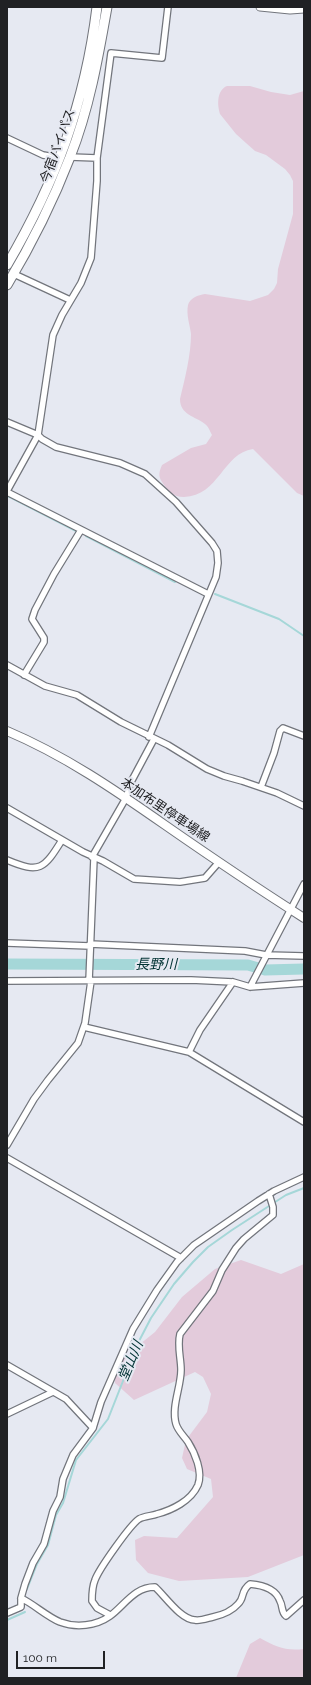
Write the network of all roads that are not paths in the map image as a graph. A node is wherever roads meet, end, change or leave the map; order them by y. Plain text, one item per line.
1 (97, 7) edge
2 (106, 7) edge
3 (168, 7) edge
4 (260, 7) edge
5 (304, 8) edge
6 (7, 138) edge
7 (70, 157) junction
8 (60, 158) junction
9 (97, 158) junction
10 (7, 265) edge
11 (14, 274) junction
12 (7, 285) edge
13 (70, 300) junction
14 (7, 422) edge
15 (38, 435) junction
16 (7, 492) edge
17 (81, 530) junction
18 (208, 594) junction
19 (7, 665) edge
20 (24, 675) junction
21 (7, 731) edge
22 (304, 736) edge
23 (152, 738) junction
24 (261, 787) junction
25 (126, 798) junction
26 (304, 806) edge
27 (7, 808) edge
28 (62, 840) junction
29 (93, 858) junction
30 (7, 860) edge
31 (219, 862) junction
32 (304, 884) edge
33 (291, 910) junction
34 (304, 918) edge
35 (7, 943) edge
36 (90, 946) junction
37 (266, 956) junction
38 (304, 956) edge
39 (90, 980) junction
40 (7, 981) edge
41 (232, 982) junction
42 (304, 983) edge
43 (251, 984) junction
44 (84, 1027) junction
45 (189, 1052) junction
46 (304, 1122) edge
47 (7, 1145) edge
48 (7, 1158) edge
49 (304, 1177) edge
50 (269, 1194) junction
51 (181, 1258) junction
52 (7, 1365) edge
53 (53, 1392) junction
54 (7, 1414) edge
55 (93, 1428) junction
56 (21, 1598) junction
57 (304, 1600) edge
58 (7, 1613) edge
59 (110, 1616) junction

1 - 8 highway, 今宿バイパス
2 - 7 highway, 今宿バイパス
3 - 9 street
4 - 5 street
6 - 8 street
7 - 9 street
7 - 11 highway, 今宿バイパス
8 - 10 highway, 今宿バイパス
9 - 13 street
11 - 12 highway, 今宿バイパス
11 - 13 street
13 - 15 street
14 - 15 street
15 - 16 street
15 - 18 street
16 - 17 street
17 - 18 street
17 - 20 street
18 - 23 street
19 - 20 street
20 - 23 street
21 - 25 main road, 本加布里停車場線
22 - 24 street
23 - 24 street
23 - 25 street
24 - 26 street
25 - 29 street
25 - 31 main road, 本加布里停車場線
27 - 28 street
28 - 29 street
28 - 30 street
29 - 31 street
29 - 36 street
31 - 33 main road, 本加布里停車場線
32 - 33 street
33 - 34 main road, 本加布里停車場線
33 - 37 street
35 - 36 street
36 - 37 street
36 - 39 street
37 - 38 street
37 - 43 street
39 - 40 street
39 - 41 street
39 - 44 street
41 - 43 street
41 - 45 street
42 - 43 street
44 - 45 street
44 - 47 street
45 - 46 street
48 - 51 street
49 - 50 street
50 - 51 street
50 - 59 street
51 - 55 street
52 - 53 street
53 - 54 street
53 - 55 street
55 - 56 street
56 - 58 street
56 - 59 street
57 - 59 street

